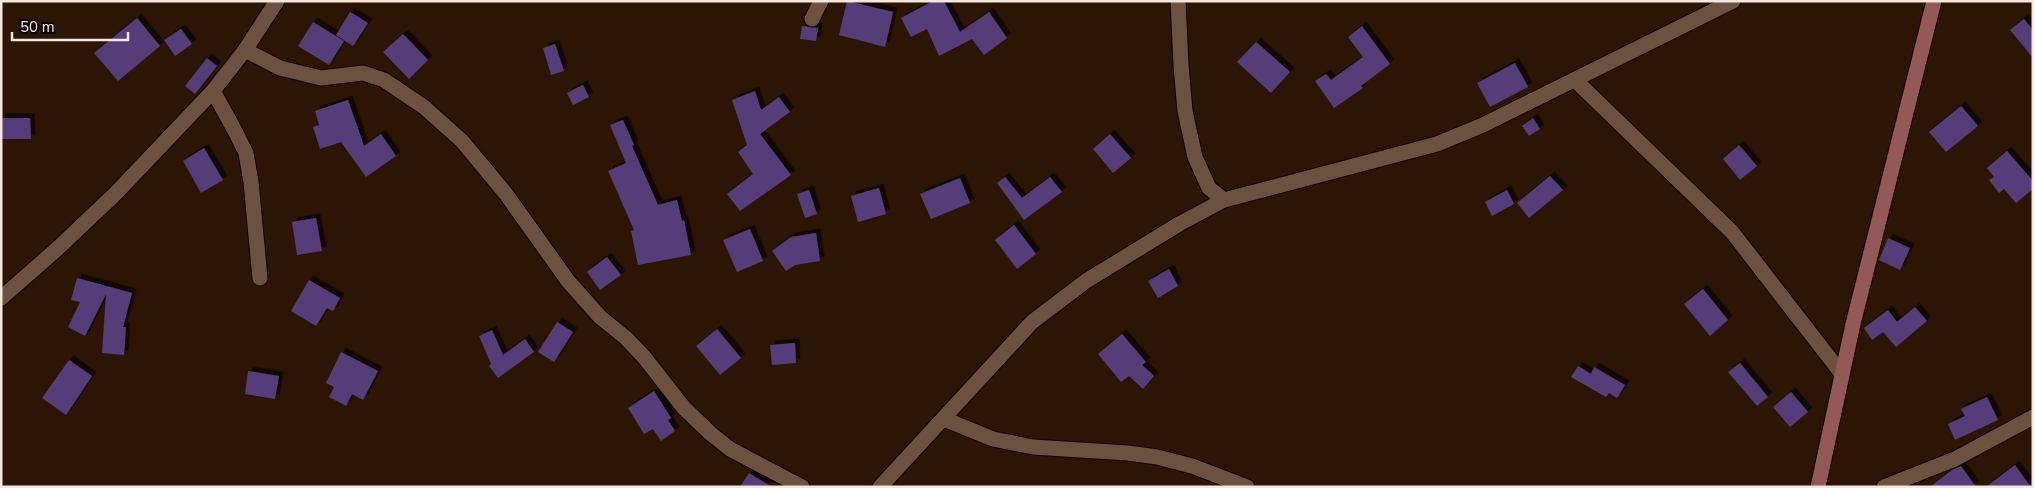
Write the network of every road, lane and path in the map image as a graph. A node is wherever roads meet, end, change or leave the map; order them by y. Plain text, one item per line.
1 (277, 1) edge
2 (821, 1) edge
3 (1178, 1) edge
4 (1733, 1) edge
5 (1934, 1) edge
6 (812, 19) dead end
7 (245, 50) junction
8 (1576, 80) junction
9 (213, 92) junction
10 (1224, 200) junction
11 (260, 278) dead end
12 (1, 298) edge
13 (1842, 374) junction
14 (2033, 416) edge
15 (944, 419) junction
16 (802, 487) edge
17 (880, 487) edge
18 (1247, 487) edge
19 (1818, 487) edge
20 (1884, 487) edge

1 - 7 street
2 - 6 street
3 - 10 street
4 - 8 street
5 - 13 main road
7 - 9 street
7 - 16 street
8 - 10 street
8 - 13 street
9 - 11 street
9 - 12 street
10 - 15 street
13 - 19 main road
14 - 20 street
15 - 17 street
15 - 18 street

